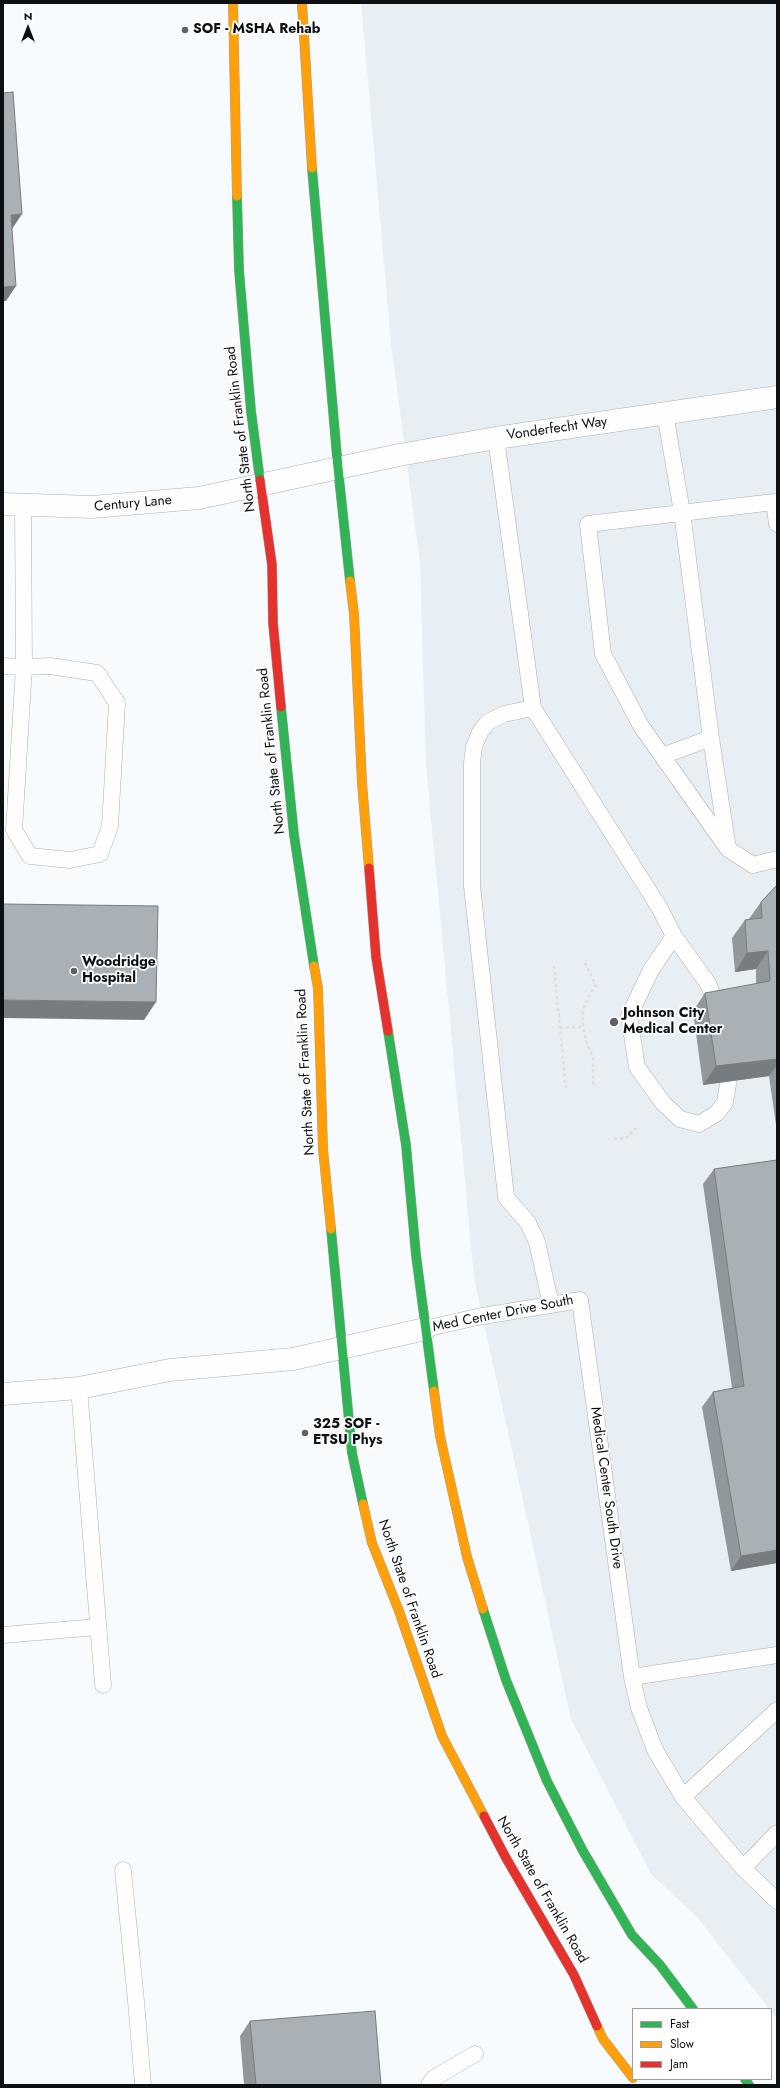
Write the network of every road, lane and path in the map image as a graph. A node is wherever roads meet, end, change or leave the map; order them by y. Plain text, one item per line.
1 (233, 3) edge
2 (302, 3) edge
3 (777, 397) edge
4 (665, 413) junction
5 (496, 438) junction
6 (338, 468) junction
7 (261, 485) junction
8 (13, 505) edge
9 (682, 512) junction
10 (777, 524) edge
11 (3, 666) edge
12 (24, 667) junction
13 (533, 708) junction
14 (711, 738) junction
15 (662, 756) junction
16 (728, 848) junction
17 (777, 859) edge
18 (674, 936) junction
19 (585, 963) dead end
20 (554, 966) dead end
21 (583, 1027) junction
22 (560, 1028) junction
23 (593, 1087) dead end
24 (566, 1090) dead end
25 (636, 1128) dead end
26 (614, 1139) dead end
27 (580, 1300) joint
28 (551, 1305) junction
29 (425, 1329) junction
30 (342, 1348) junction
31 (79, 1388) junction
32 (3, 1394) edge
33 (98, 1628) junction
34 (3, 1635) edge
35 (777, 1655) edge
36 (632, 1677) junction
37 (103, 1685) dead end
38 (777, 1710) edge
39 (683, 1797) junction
40 (777, 1833) edge
41 (743, 1868) junction
42 (123, 1870) dead end
43 (777, 1901) edge
44 (692, 2008) edge
45 (475, 2054) dead end
46 (632, 2075) edge
47 (142, 2085) edge
48 (429, 2085) edge

1 - 7 highway, North State of Franklin Road
2 - 6 highway
3 - 4 street, Vonderfecht Way
4 - 5 street, Vonderfecht Way
4 - 9 lane
5 - 6 street, Vonderfecht Way
5 - 13 lane
6 - 7 street, Vonderfecht Way
6 - 29 highway
7 - 8 street, Century Lane
7 - 30 highway, North State of Franklin Road
8 - 12 lane
9 - 10 lane
9 - 14 lane
9 - 15 lane
11 - 12 lane
12 - 12 lane
13 - 18 lane
13 - 28 lane
14 - 15 lane
14 - 16 lane
15 - 16 lane
16 - 17 lane
18 - 18 lane
19 - 21 path
20 - 22 path
21 - 22 path
21 - 23 path
22 - 24 path
25 - 26 path
27 - 28 lane, Med Center Drive South
27 - 36 lane, Medical Center South Drive
28 - 29 lane, Med Center Drive South
29 - 30 street
29 - 44 highway
30 - 31 street
30 - 46 highway, North State of Franklin Road
31 - 32 street
31 - 33 lane
33 - 34 lane
33 - 37 lane
35 - 36 lane
36 - 39 lane, Medical Center South Drive
38 - 39 lane
39 - 41 lane, Medical Center South Drive
40 - 41 lane
41 - 43 lane, Medical Center South Drive
42 - 47 lane
45 - 48 lane

